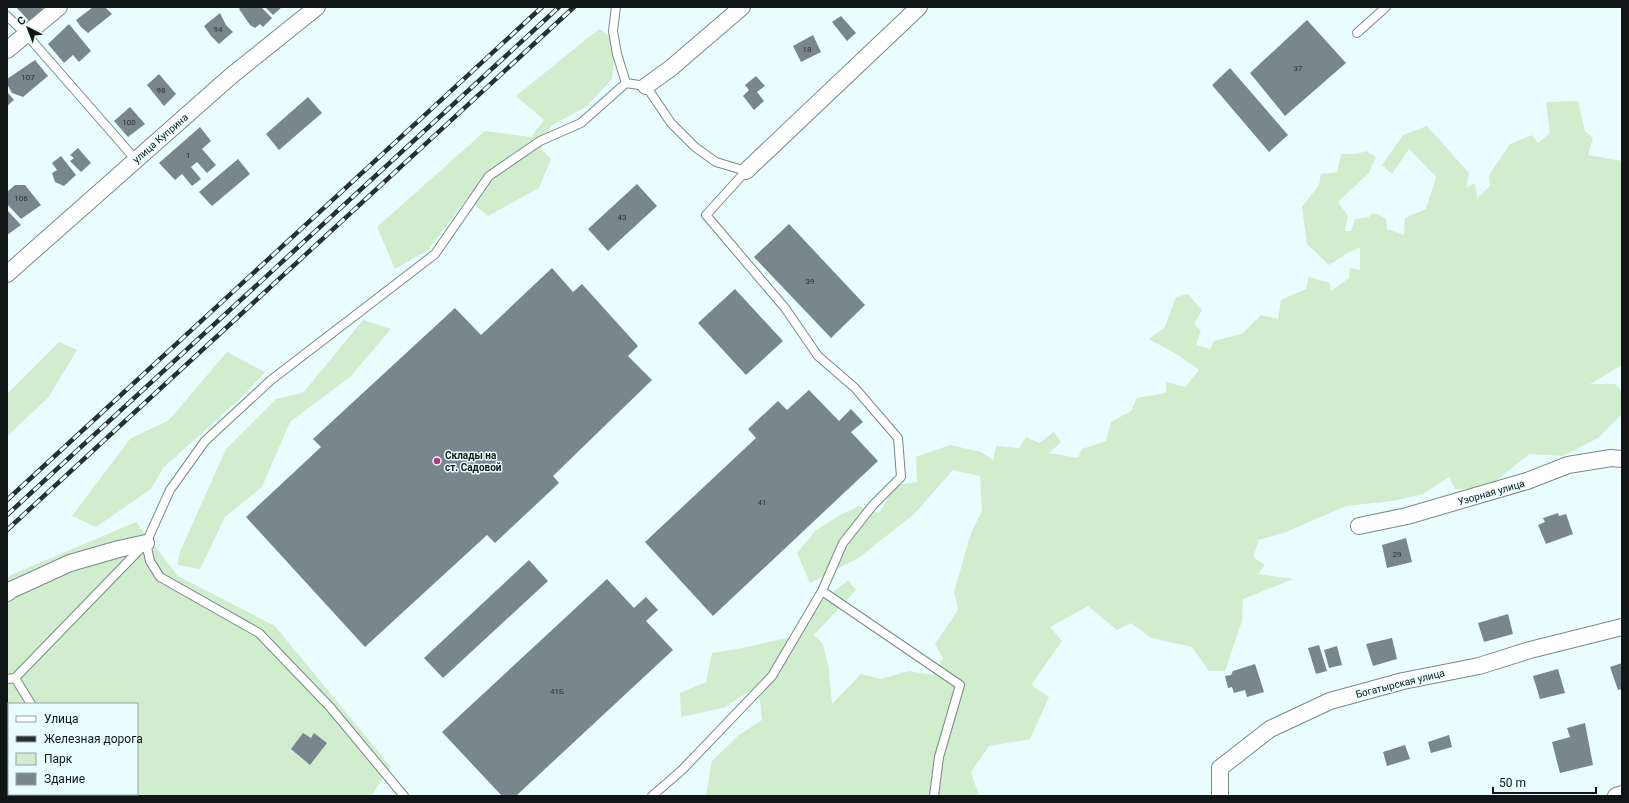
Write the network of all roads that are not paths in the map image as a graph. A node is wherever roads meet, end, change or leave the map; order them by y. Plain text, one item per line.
1 (59, 7) edge
2 (317, 7) edge
3 (616, 7) edge
4 (742, 7) edge
5 (919, 7) edge
6 (1386, 7) edge
7 (7, 16) edge
8 (1357, 33) dead end
9 (26, 34) junction
10 (7, 50) edge
11 (626, 83) junction
12 (646, 86) junction
13 (136, 160) junction
14 (746, 171) junction
15 (7, 274) edge
16 (1622, 459) edge
17 (1359, 526) dead end
18 (146, 543) junction
19 (822, 591) junction
20 (7, 593) edge
21 (1622, 627) edge
22 (11, 678) edge
23 (30, 703) edge
24 (1622, 794) edge
25 (404, 796) edge
26 (652, 796) edge
27 (934, 796) edge
28 (1220, 796) edge
29 (1616, 796) edge

1 - 9 street
2 - 13 street, улица Куприна
3 - 11 lane
4 - 12 street
5 - 14 street
6 - 8 lane
7 - 9 lane
9 - 10 street
9 - 13 lane
11 - 12 lane
11 - 18 lane
12 - 14 lane
13 - 15 street, улица Куприна
14 - 19 lane
16 - 17 street, Узорная улица
18 - 20 street
18 - 22 lane
18 - 25 lane
19 - 26 lane
19 - 27 lane
21 - 28 street, Богатырская улица
22 - 23 lane
24 - 29 street

